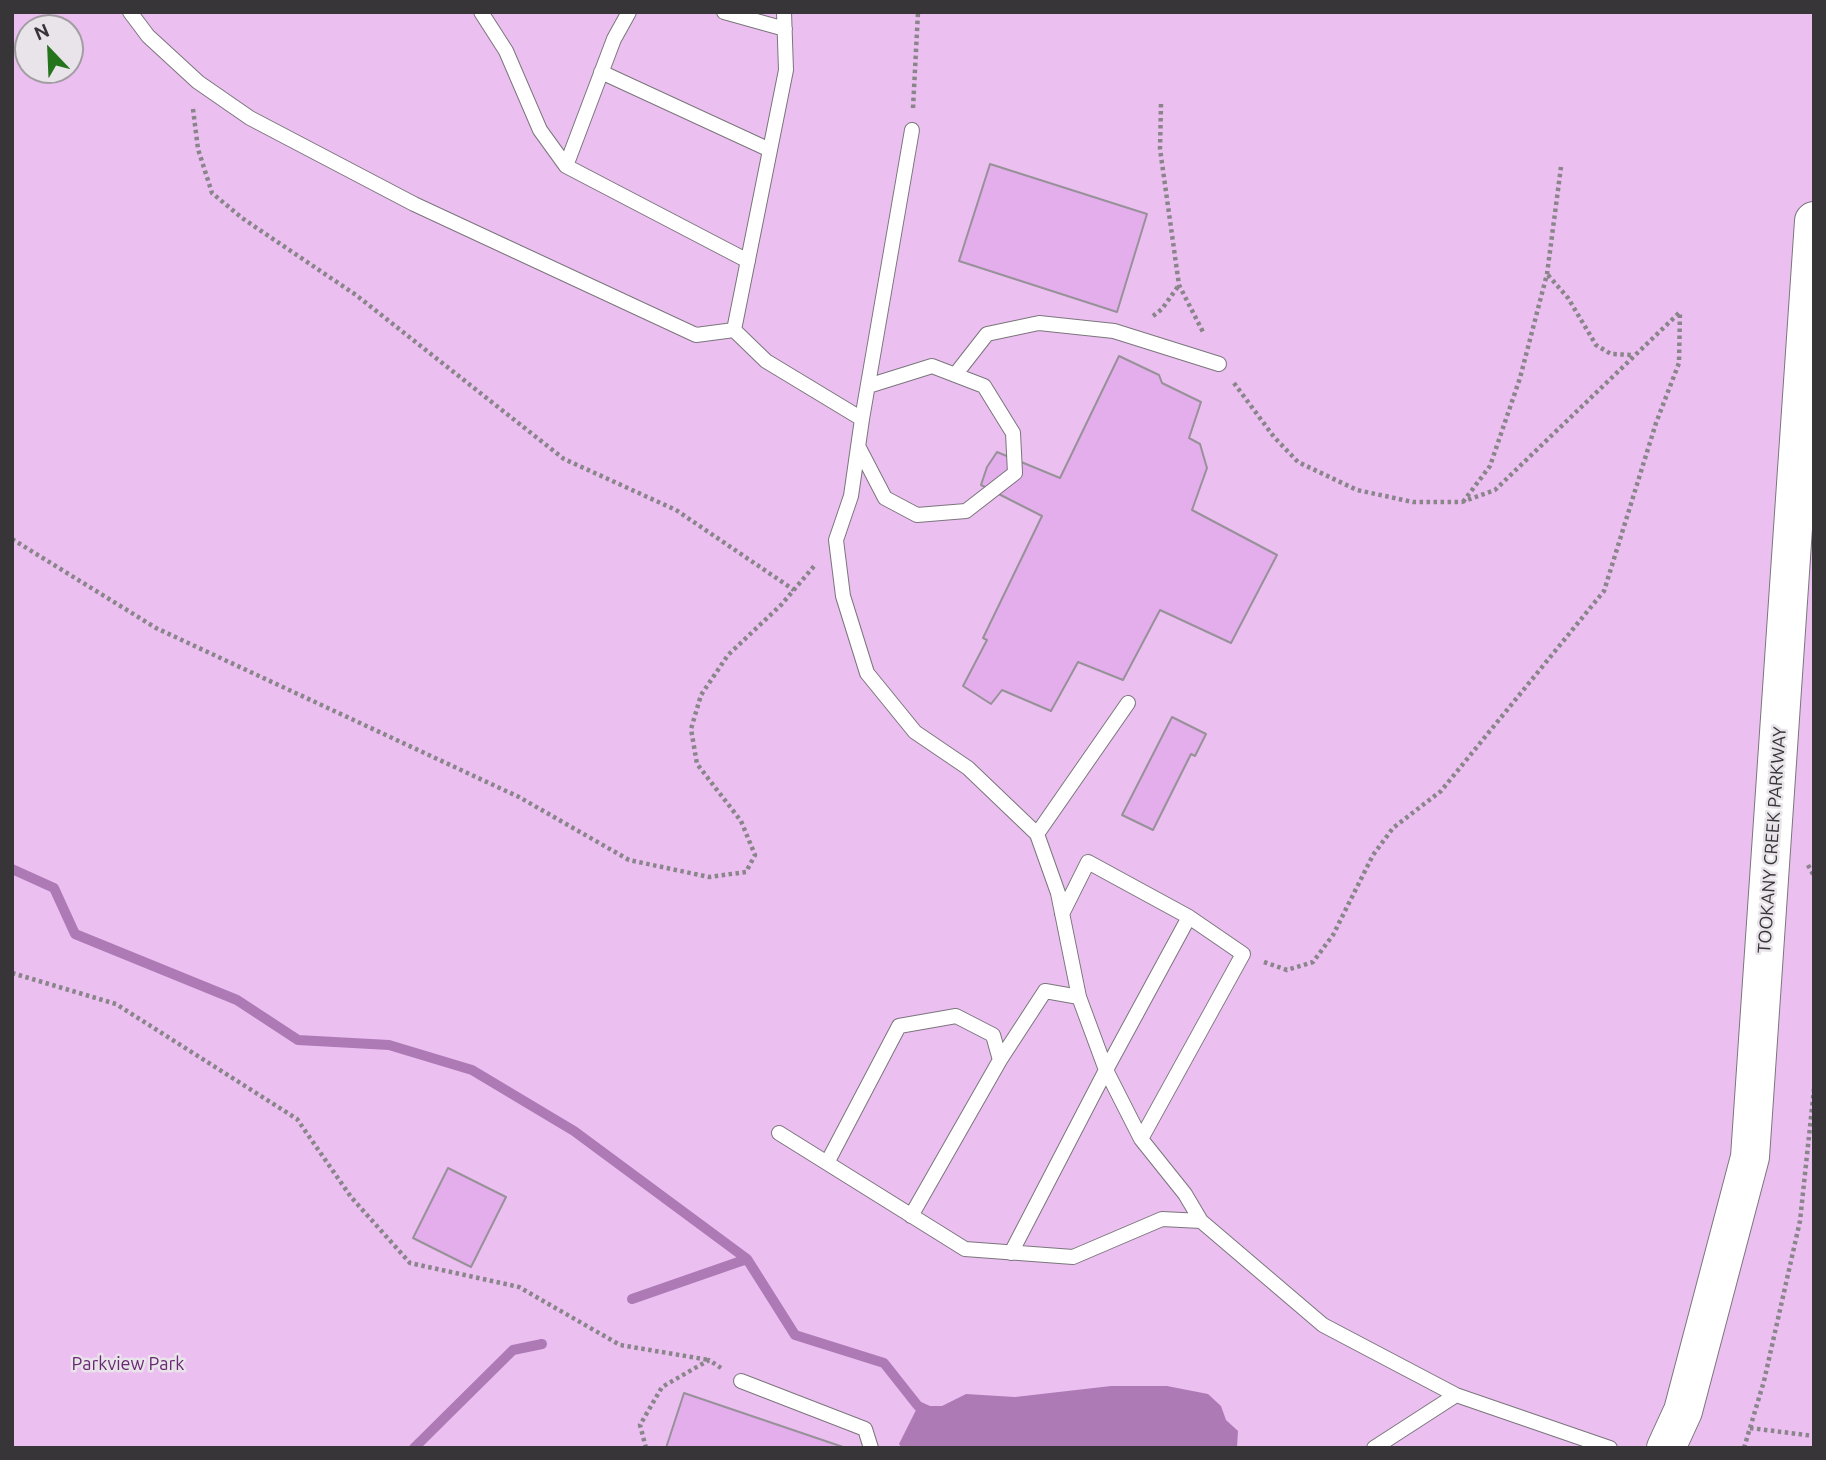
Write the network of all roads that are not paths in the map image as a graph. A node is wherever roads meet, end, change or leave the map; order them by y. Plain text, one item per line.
1 (130, 12) edge
2 (481, 12) edge
3 (629, 12) edge
4 (724, 12) edge
5 (784, 12) edge
6 (785, 29) junction
7 (601, 72) junction
8 (912, 130) road end
9 (770, 150) junction
10 (566, 166) junction
11 (1814, 221) edge
12 (748, 261) junction
13 (734, 330) junction
14 (1219, 364) road end
15 (955, 375) junction
16 (868, 386) junction
17 (862, 419) junction
18 (858, 446) junction
19 (1128, 704) dead end
20 (1037, 834) junction
21 (1062, 914) junction
22 (1189, 917) junction
23 (1079, 997) junction
24 (1000, 1059) junction
25 (1106, 1070) junction
26 (779, 1133) dead end
27 (1141, 1139) junction
28 (827, 1163) junction
29 (911, 1216) junction
30 (1201, 1221) junction
31 (1011, 1253) junction
32 (741, 1381) road end
33 (1456, 1395) junction
34 (871, 1448) edge
35 (1374, 1448) edge
36 (1610, 1448) edge
37 (1666, 1448) edge

1 - 13 lane
2 - 10 lane
3 - 7 lane
4 - 6 lane
5 - 6 lane
6 - 9 lane
7 - 9 lane
7 - 10 lane
8 - 16 lane
9 - 12 lane
10 - 12 lane
11 - 37 main road, TOOKANY CREEK PARKWAY
12 - 13 lane
13 - 17 lane
14 - 15 lane
15 - 16 lane
15 - 18 lane
16 - 17 lane
17 - 18 lane
18 - 20 lane
19 - 20 lane
20 - 21 lane
21 - 22 lane
21 - 23 lane
22 - 25 lane
22 - 27 lane
23 - 24 lane
23 - 25 lane
24 - 28 lane
24 - 29 lane
25 - 27 lane
25 - 31 lane
26 - 28 lane
27 - 30 lane
28 - 29 lane
29 - 31 lane
30 - 31 lane
30 - 33 lane
32 - 34 lane
33 - 35 lane
33 - 36 lane

